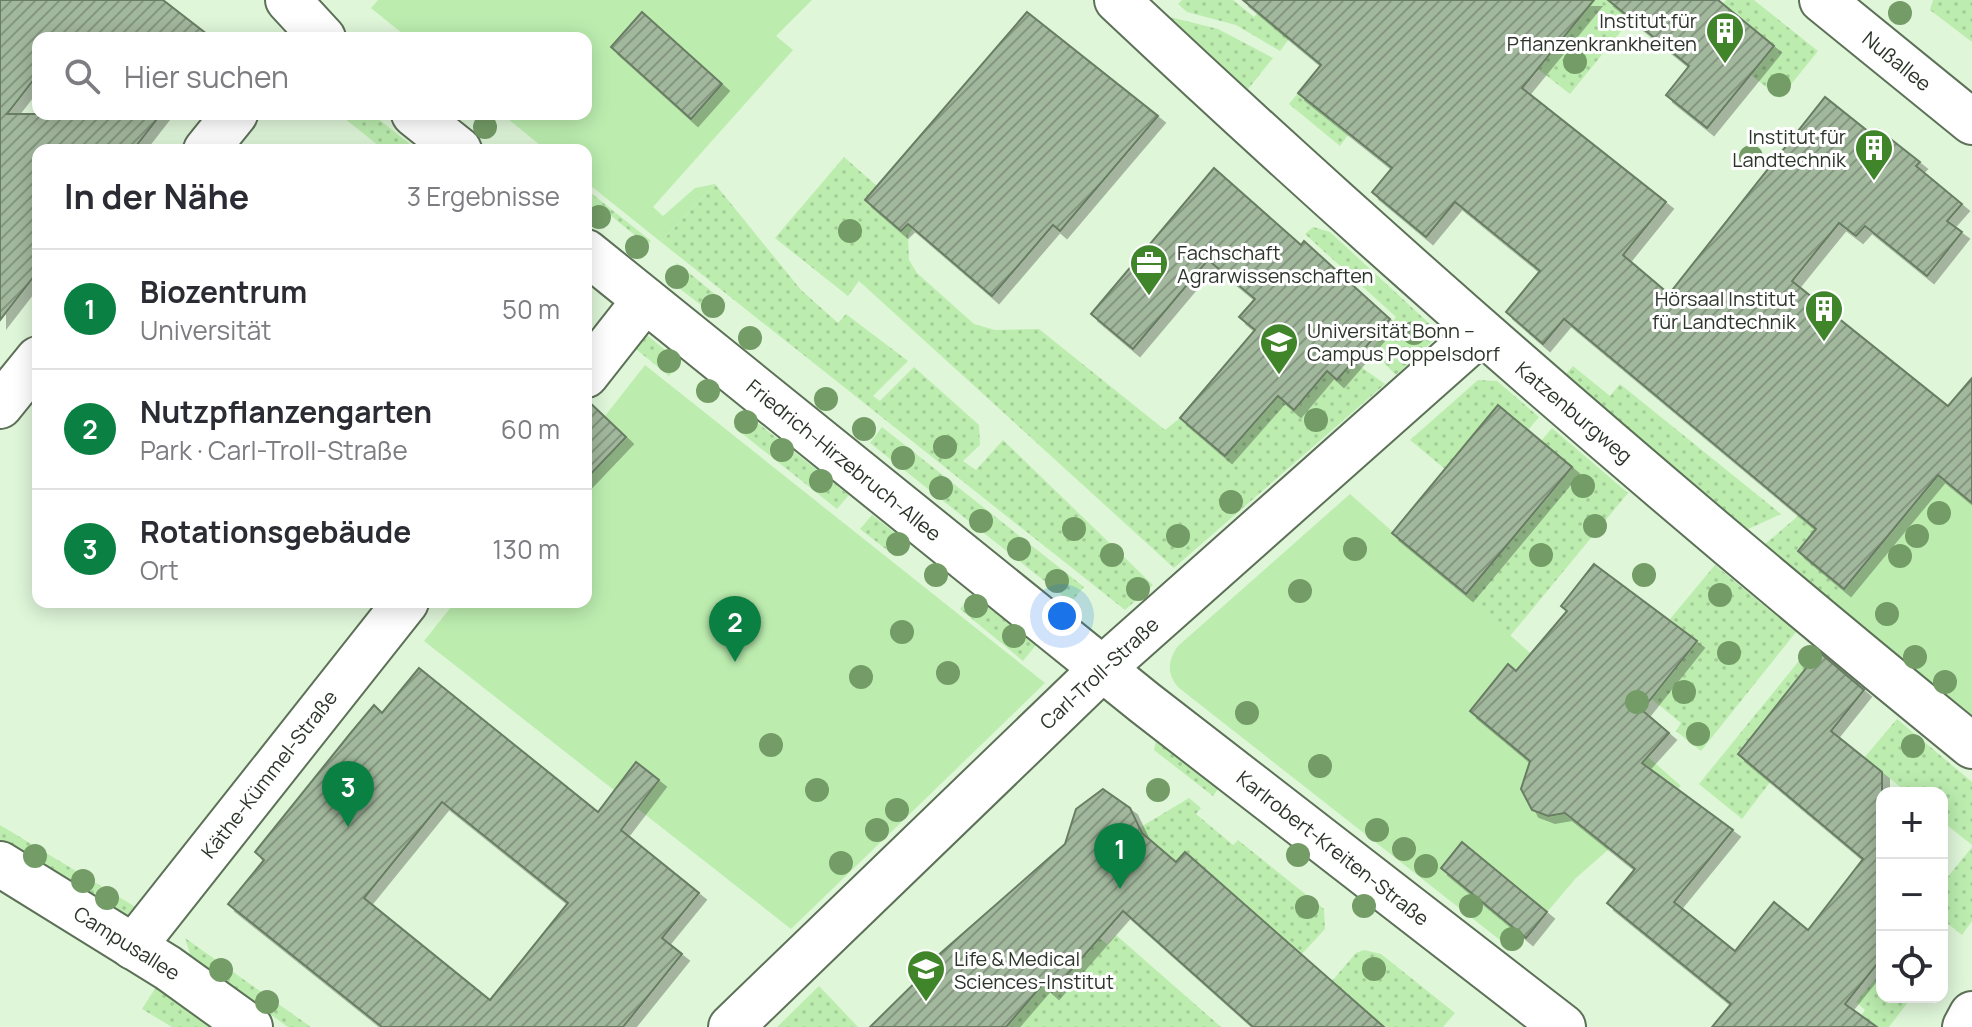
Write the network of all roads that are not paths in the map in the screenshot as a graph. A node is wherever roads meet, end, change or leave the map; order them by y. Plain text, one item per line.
1 (1117, 0) edge
2 (1822, 0) edge
3 (230, 120) edge
4 (422, 120) edge
5 (1972, 122) edge
6 (211, 144) edge
7 (452, 144) edge
8 (592, 257) edge
9 (645, 300) junction
10 (1480, 333) junction
11 (32, 366) edge
12 (592, 367) edge
13 (0, 406) edge
14 (401, 608) edge
15 (1103, 668) junction
16 (1972, 746) edge
17 (0, 864) edge
18 (133, 947) junction
19 (1972, 1014) edge
20 (250, 1027) edge
21 (731, 1027) edge
22 (1563, 1027) edge
23 (1965, 1027) edge

1 - 10 street, Katzenburgweg
2 - 5 street, Nußallee
3 - 6 street
4 - 7 street
8 - 9 street, Friedrich-Hirzebruch-Allee
9 - 12 street
9 - 15 street, Friedrich-Hirzebruch-Allee
10 - 15 street, Carl-Troll-Straße
10 - 16 street, Katzenburgweg
11 - 13 street
14 - 18 street, Käthe-Kümmel-Straße
15 - 21 street, Carl-Troll-Straße
15 - 22 street, Karlrobert-Kreiten-Straße
17 - 18 street, Campusallee
18 - 20 street, Campusallee
19 - 23 street

